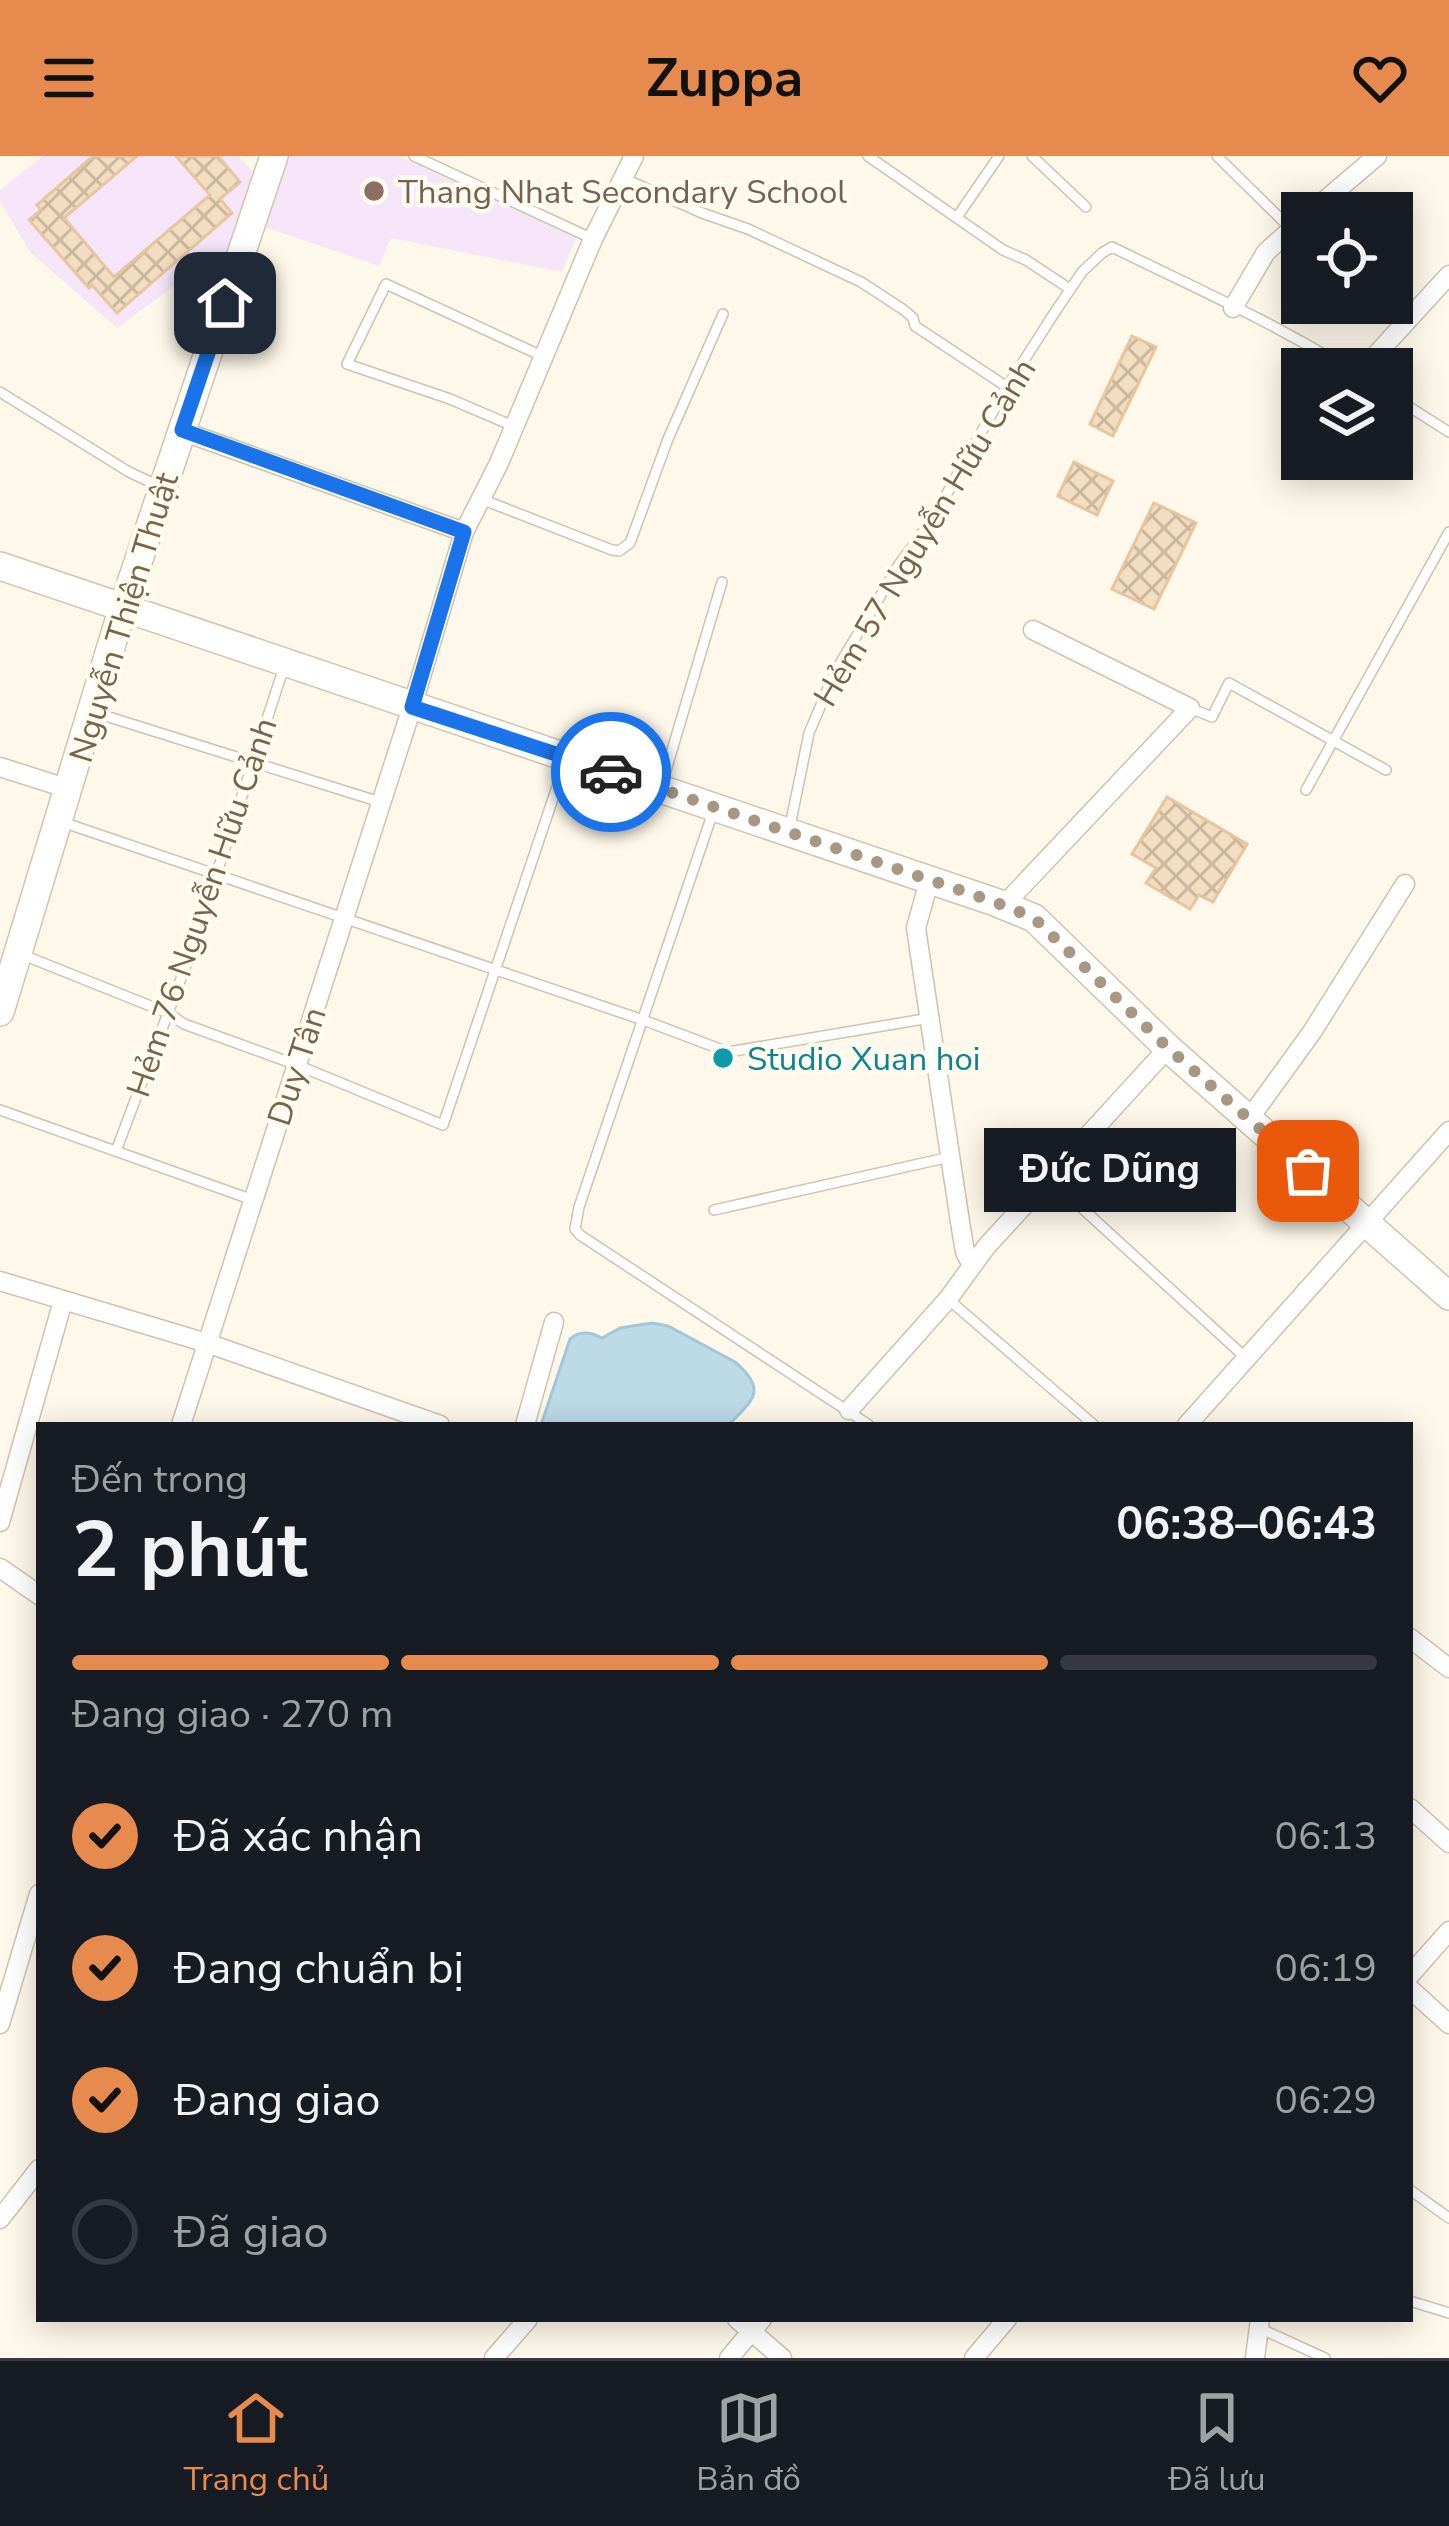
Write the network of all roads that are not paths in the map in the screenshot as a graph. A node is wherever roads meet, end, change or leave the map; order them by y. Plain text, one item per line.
1 (274, 156) edge
2 (414, 156) edge
3 (634, 156) edge
4 (868, 156) edge
5 (999, 156) edge
6 (1032, 156) edge
7 (1217, 156) edge
8 (1377, 156) edge
9 (623, 178) junction
10 (1335, 192) edge
11 (1086, 207) dead end
12 (1281, 210) edge
13 (957, 217) junction
14 (1281, 238) edge
15 (593, 239) junction
16 (1449, 275) edge
17 (1070, 289) junction
18 (1233, 308) junction
19 (723, 314) dead end
20 (1311, 348) edge
21 (1382, 348) edge
22 (544, 357) junction
23 (1007, 387) junction
24 (0, 392) edge
25 (1413, 409) edge
26 (514, 427) junction
27 (182, 430) junction
28 (1449, 432) edge
29 (163, 488) junction
30 (481, 499) junction
31 (464, 532) junction
32 (1449, 532) edge
33 (0, 566) edge
34 (722, 582) dead end
35 (123, 607) junction
36 (1034, 630) dead end
37 (285, 662) junction
38 (412, 707) junction
39 (1190, 708) junction
40 (93, 712) junction
41 (1334, 740) junction
42 (567, 757) junction
43 (252, 763) junction
44 (0, 767) edge
45 (1386, 770) dead end
46 (660, 788) junction
47 (69, 789) junction
48 (1306, 790) dead end
49 (382, 803) junction
50 (715, 806) junction
51 (59, 821) junction
52 (788, 832) junction
53 (216, 875) junction
54 (929, 881) junction
55 (1405, 884) dead end
56 (1004, 905) junction
57 (344, 918) junction
58 (18, 953) junction
59 (496, 969) junction
60 (0, 1012) edge
61 (168, 1013) junction
62 (930, 1018) junction
63 (643, 1019) junction
64 (1168, 1048) junction
65 (297, 1065) junction
66 (0, 1110) edge
67 (1249, 1119) junction
68 (1449, 1131) edge
69 (116, 1151) junction
70 (950, 1157) junction
71 (1049, 1178) junction
72 (253, 1200) junction
73 (714, 1210) dead end
74 (1366, 1223) junction
75 (972, 1265) junction
76 (0, 1281) edge
77 (1449, 1296) edge
78 (948, 1299) junction
79 (63, 1300) junction
80 (554, 1322) dead end
81 (207, 1343) junction
82 (1246, 1358) junction
83 (849, 1410) junction
84 (183, 1422) edge
85 (431, 1422) edge
86 (526, 1422) edge
87 (865, 1422) edge
88 (1091, 1422) edge
89 (1190, 1422) edge
90 (0, 1522) edge
91 (0, 1568) edge
92 (36, 1592) edge
93 (1413, 1640) edge
94 (1449, 1668) edge
95 (1413, 1811) edge
96 (1449, 1843) edge
97 (36, 1904) edge
98 (1449, 1931) edge
99 (1413, 1965) edge
100 (1413, 1992) edge
101 (0, 2024) edge
102 (1449, 2024) edge
103 (36, 2173) edge
104 (1413, 2192) edge
105 (1449, 2218) edge
106 (0, 2219) edge
107 (1413, 2302) edge
108 (1449, 2313) edge
109 (525, 2322) edge
110 (1004, 2322) edge
111 (750, 2323) edge
112 (1259, 2324) edge
113 (494, 2358) edge
114 (729, 2358) edge
115 (782, 2358) edge
116 (974, 2358) edge
117 (1256, 2358) edge
118 (1325, 2358) edge

1 - 27 street, Nguyễn Thiện Thuật
2 - 15 lane
3 - 9 street, Duy Tân
4 - 13 lane
5 - 13 lane
6 - 11 lane
7 - 12 lane
8 - 10 street
9 - 15 street, Duy Tân
9 - 23 lane
13 - 17 lane
14 - 18 street
15 - 22 street, Duy Tân
16 - 21 street
17 - 18 lane, Hẻm 57 Nguyễn Hữu Cảnh
17 - 23 lane, Hẻm 57 Nguyễn Hữu Cảnh
18 - 20 lane
19 - 30 lane
22 - 26 street, Duy Tân
22 - 26 lane
23 - 52 lane, Hẻm 57 Nguyễn Hữu Cảnh
24 - 29 lane
25 - 28 lane
26 - 30 street, Duy Tân
27 - 29 street, Nguyễn Thiện Thuật
27 - 31 street
29 - 35 street, Nguyễn Thiện Thuật
30 - 31 street, Duy Tân
31 - 38 street, Duy Tân
32 - 41 lane
33 - 35 street
34 - 46 lane
35 - 37 street
35 - 40 street, Nguyễn Thiện Thuật
36 - 39 street
37 - 38 street
37 - 43 lane, Hẻm 76 Nguyễn Hữu Cảnh
38 - 42 street
38 - 49 street, Duy Tân
39 - 41 lane
39 - 56 street
40 - 43 lane
40 - 47 street, Nguyễn Thiện Thuật
41 - 45 lane
41 - 48 lane
42 - 46 street
42 - 59 lane
43 - 49 lane
43 - 53 lane, Hẻm 76 Nguyễn Hữu Cảnh
44 - 47 street
46 - 50 street
47 - 51 street, Nguyễn Thiện Thuật
49 - 57 street, Duy Tân
50 - 52 street
50 - 63 lane
51 - 53 lane
51 - 58 street, Nguyễn Thiện Thuật
52 - 54 street
53 - 57 lane
53 - 61 lane, Hẻm 76 Nguyễn Hữu Cảnh
54 - 56 street
54 - 62 street
55 - 67 street
56 - 64 street
57 - 59 lane
57 - 65 street, Duy Tân
58 - 60 street, Nguyễn Thiện Thuật
58 - 61 lane
59 - 63 lane
59 - 65 lane
61 - 65 lane
61 - 69 lane, Hẻm 76 Nguyễn Hữu Cảnh
62 - 63 lane
62 - 70 street
63 - 83 lane
64 - 67 street
64 - 71 street
65 - 72 street, Duy Tân
66 - 69 lane
67 - 74 street
68 - 74 street
69 - 72 lane
70 - 73 lane
70 - 75 street
71 - 75 street
71 - 82 lane
72 - 81 street, Duy Tân
74 - 77 street
74 - 82 street
75 - 78 street
76 - 79 street
78 - 83 street
78 - 88 lane
79 - 81 street
79 - 90 street
80 - 86 street
81 - 84 street, Duy Tân
81 - 85 street
82 - 89 street
83 - 87 lane
91 - 92 street
93 - 94 street
95 - 96 street
97 - 101 street
98 - 99 street
100 - 102 street
103 - 106 street
104 - 105 lane
107 - 108 lane
109 - 113 street
110 - 116 street
111 - 114 street
111 - 115 street
112 - 117 street
112 - 118 lane

